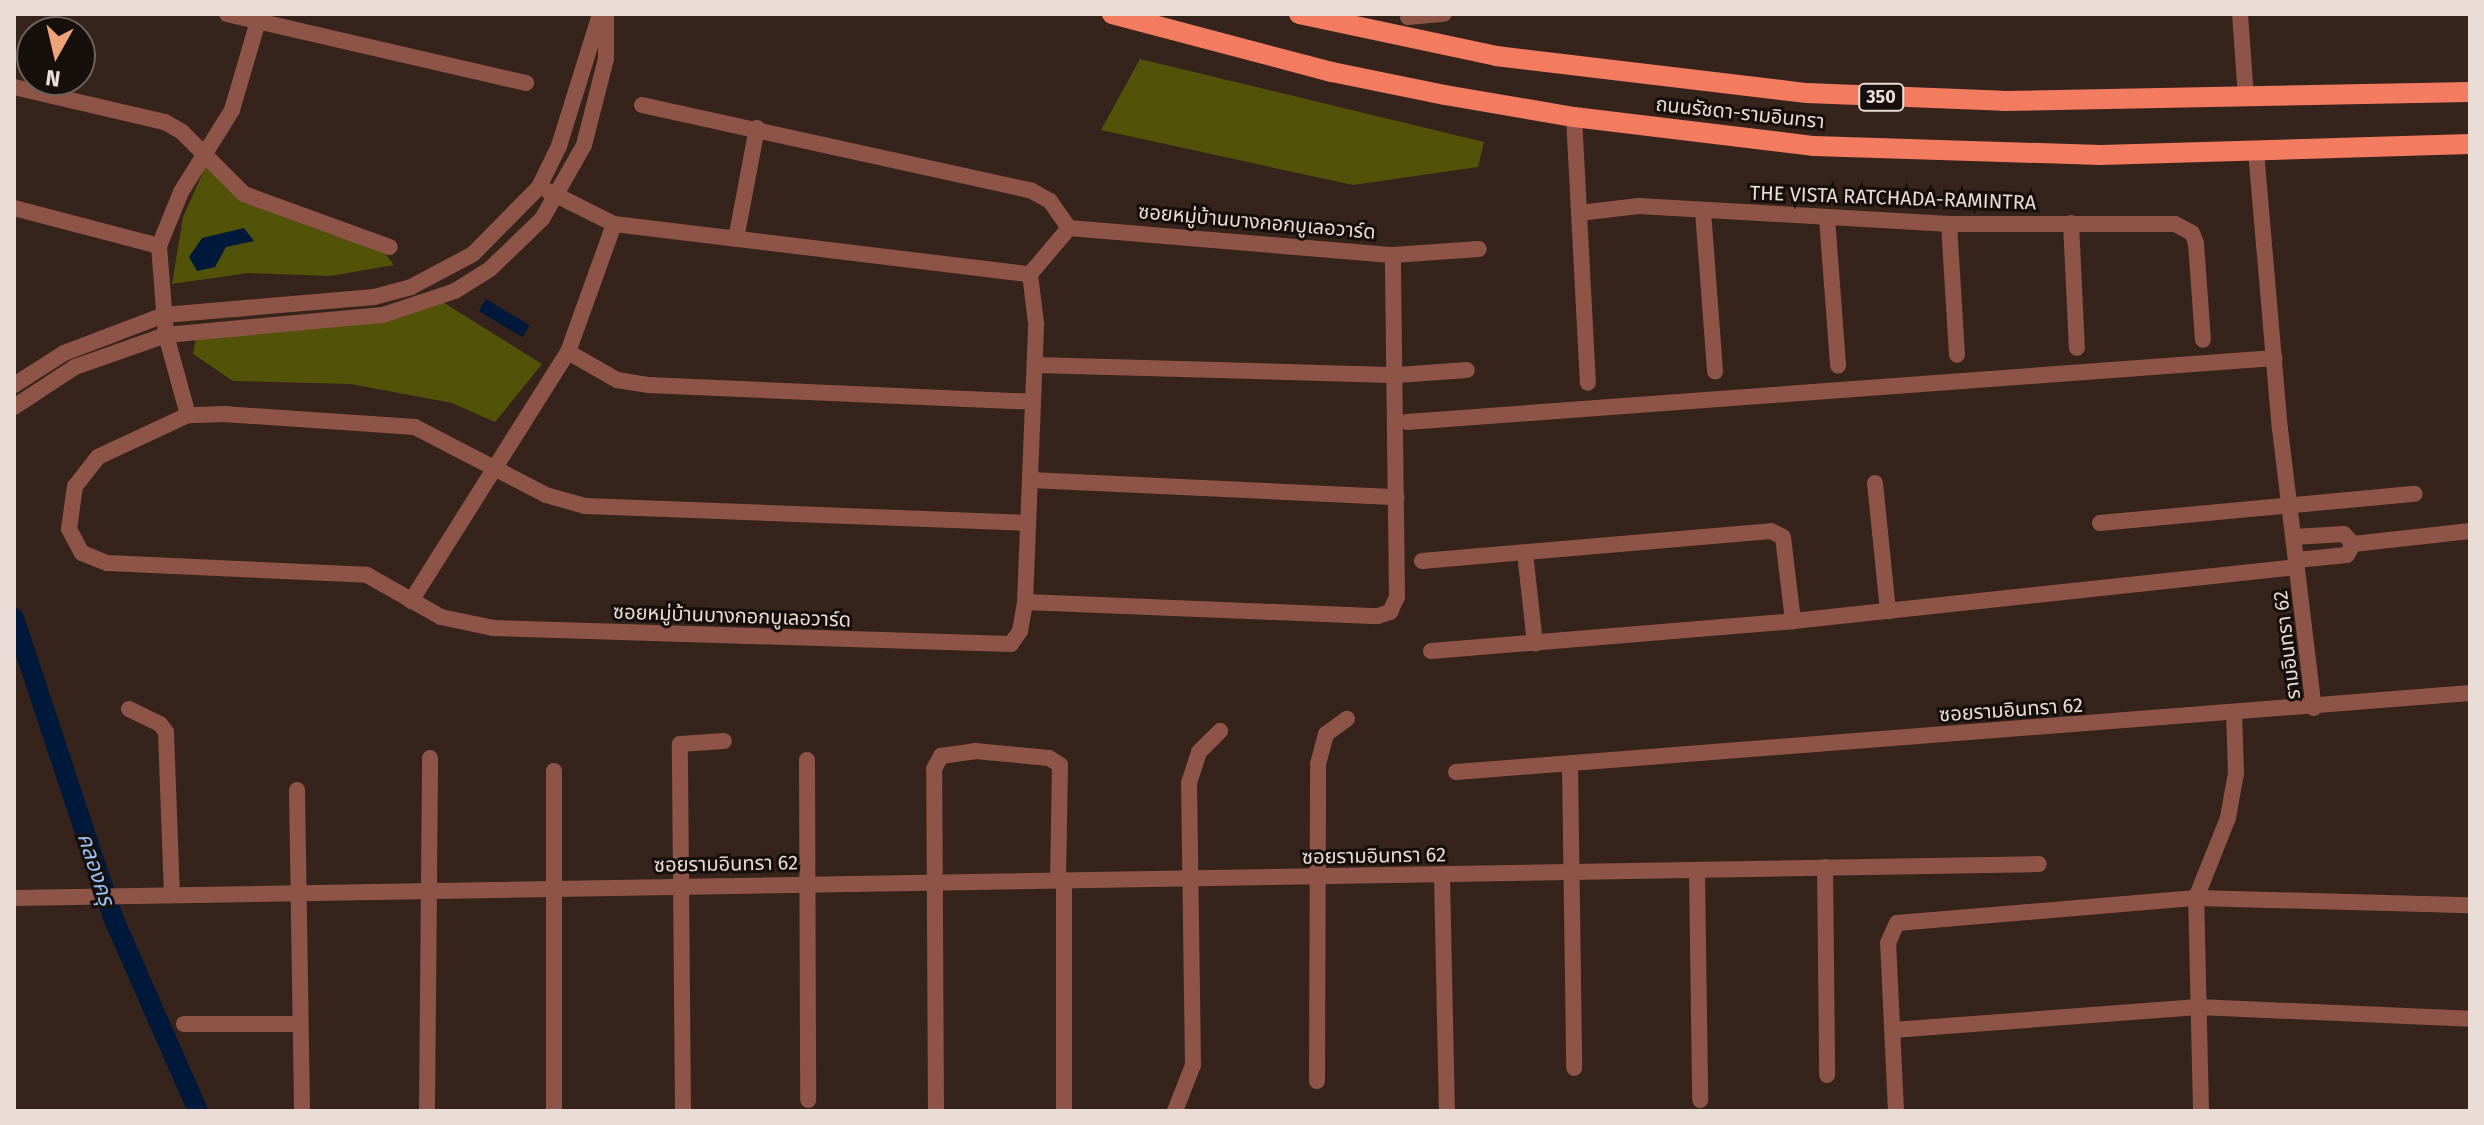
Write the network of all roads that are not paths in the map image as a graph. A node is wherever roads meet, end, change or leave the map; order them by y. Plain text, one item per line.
1 (227, 14) edge
2 (600, 14) edge
3 (606, 14) edge
4 (1112, 14) edge
5 (1299, 14) edge
6 (1444, 14) edge
7 (2240, 14) edge
8 (1408, 15) edge
9 (258, 21) junction
10 (1405, 39) junction
11 (526, 83) dead end
12 (14, 87) edge
13 (2470, 92) edge
14 (2246, 98) junction
15 (642, 105) dead end
16 (1574, 117) junction
17 (757, 128) junction
18 (2470, 144) edge
19 (2256, 151) junction
20 (205, 156) junction
21 (539, 187) junction
22 (558, 196) junction
23 (14, 208) edge
24 (1703, 211) junction
25 (1579, 213) junction
26 (1827, 218) junction
27 (2071, 223) junction
28 (614, 224) junction
29 (1949, 224) junction
30 (1069, 228) junction
31 (736, 239) junction
32 (159, 246) junction
33 (390, 247) dead end
34 (1479, 249) dead end
35 (1393, 255) junction
36 (1030, 274) junction
37 (164, 315) junction
38 (166, 335) junction
39 (2203, 340) dead end
40 (2077, 348) dead end
41 (568, 352) junction
42 (1957, 355) dead end
43 (2275, 358) junction
44 (1035, 365) junction
45 (1838, 366) dead end
46 (1467, 370) dead end
47 (1715, 372) dead end
48 (1398, 375) junction
49 (1588, 383) dead end
50 (14, 385) edge
51 (1033, 402) junction
52 (14, 407) edge
53 (188, 415) junction
54 (1407, 422) dead end
55 (492, 468) junction
56 (1031, 480) junction
57 (1875, 483) dead end
58 (2415, 494) dead end
59 (1397, 497) junction
60 (2289, 506) junction
61 (1028, 523) junction
62 (2100, 523) dead end
63 (2470, 531) edge
64 (2293, 537) junction
65 (2353, 544) junction
66 (1525, 553) junction
67 (1422, 561) dead end
68 (2297, 569) junction
69 (411, 601) junction
70 (1025, 602) junction
71 (1888, 611) junction
72 (1793, 621) junction
73 (1535, 643) junction
74 (1431, 651) dead end
75 (2470, 693) edge
76 (2314, 708) junction
77 (129, 709) dead end
78 (2234, 714) junction
79 (1347, 719) dead end
80 (1220, 731) dead end
81 (724, 741) dead end
82 (430, 758) dead end
83 (807, 760) dead end
84 (1570, 765) junction
85 (554, 771) dead end
86 (1456, 772) dead end
87 (297, 790) dead end
88 (2039, 864) dead end
89 (1825, 867) junction
90 (1697, 871) junction
91 (1568, 873) junction
92 (1317, 876) junction
93 (1442, 876) junction
94 (1187, 877) junction
95 (1061, 880) junction
96 (934, 881) junction
97 (806, 883) junction
98 (683, 885) junction
99 (554, 889) junction
100 (430, 890) junction
101 (172, 893) junction
102 (297, 893) junction
103 (14, 898) edge
104 (2196, 898) junction
105 (2470, 905) edge
106 (2198, 1007) junction
107 (2470, 1019) edge
108 (184, 1024) dead end
109 (300, 1024) junction
110 (1893, 1030) junction
111 (1574, 1068) dead end
112 (1827, 1075) dead end
113 (1317, 1081) dead end
114 (808, 1100) dead end
115 (1700, 1100) dead end
116 (302, 1111) edge
117 (427, 1111) edge
118 (554, 1111) edge
119 (683, 1111) edge
120 (936, 1111) edge
121 (1064, 1111) edge
122 (1175, 1111) edge
123 (1447, 1111) edge
124 (1896, 1111) edge
125 (2201, 1111) edge

1 - 9 street
2 - 21 street
3 - 22 street
4 - 16 main road, ถนนรัชดา-รามอินทรา
5 - 10 main road, ถนนรัชดา-รามอินทรา / 350
6 - 8 street
7 - 14 street
8 - 10 street
9 - 11 street
9 - 20 street
10 - 14 main road, ถนนรัชดา-รามอินทรา / 350
12 - 20 street
13 - 14 main road, ถนนรัชดา-รามอินทรา / 350
15 - 17 street
16 - 19 main road, ถนนรัชดา-รามอินทรา
16 - 25 street
17 - 30 street
17 - 31 street
18 - 19 main road, ถนนรัชดา-รามอินทรา
19 - 43 street
20 - 32 street
20 - 33 street
21 - 22 street
21 - 37 street
22 - 28 street
22 - 38 street
23 - 32 street
24 - 25 street, THE VISTA RATCHADA-RAMINTRA
24 - 26 street, THE VISTA RATCHADA-RAMINTRA
24 - 47 street
25 - 49 street
26 - 29 street, THE VISTA RATCHADA-RAMINTRA
26 - 45 street
27 - 29 street, THE VISTA RATCHADA-RAMINTRA
27 - 39 street, THE VISTA RATCHADA-RAMINTRA
27 - 40 street
28 - 31 street
28 - 41 street
29 - 42 street
30 - 35 street, ซอยหมู่บ้านบางกอกบูเลอวาร์ด
30 - 36 street
31 - 36 street
32 - 37 street
34 - 35 street, ซอยหมู่บ้านบางกอกบูเลอวาร์ด
35 - 48 street, ซอยหมู่บ้านบางกอกบูเลอวาร์ด
36 - 44 street, ซอยหมู่บ้านบางกอกบูเลอวาร์ด
37 - 38 street
37 - 50 street
38 - 52 street
38 - 53 street
41 - 51 street
41 - 55 street
43 - 54 street
43 - 60 street
44 - 48 street
44 - 51 street, ซอยหมู่บ้านบางกอกบูเลอวาร์ด
46 - 48 street
48 - 59 street, ซอยหมู่บ้านบางกอกบูเลอวาร์ด
51 - 56 street, ซอยหมู่บ้านบางกอกบูเลอวาร์ด
53 - 55 street, ซอยหมู่บ้านบางกอกบูเลอวาร์ด
53 - 69 street, ซอยหมู่บ้านบางกอกบูเลอวาร์ด
55 - 61 street, ซอยหมู่บ้านบางกอกบูเลอวาร์ด
55 - 69 street
56 - 59 street
56 - 61 street, ซอยหมู่บ้านบางกอกบูเลอวาร์ด
57 - 71 street
58 - 60 street
59 - 70 street, ซอยหมู่บ้านบางกอกบูเลอวาร์ด
60 - 62 street
60 - 64 street
61 - 70 street, ซอยหมู่บ้านบางกอกบูเลอวาร์ด
63 - 65 street
64 - 65 street
64 - 68 street
65 - 68 street
66 - 67 street
66 - 72 street
66 - 73 street
68 - 71 street
68 - 76 street, รามอินทรา 62
69 - 70 street, ซอยหมู่บ้านบางกอกบูเลอวาร์ด
71 - 72 street
72 - 73 street
73 - 74 street
75 - 76 street, ซอยรามอินทรา 62
76 - 78 street, ซอยรามอินทรา 62
77 - 101 street
78 - 84 street, ซอยรามอินทรา 62
78 - 104 street
79 - 92 street
80 - 94 street
81 - 98 street
82 - 100 street
83 - 97 street
84 - 86 street, ซอยรามอินทรา 62
84 - 91 street
85 - 99 street
87 - 102 street
88 - 89 street, ซอยรามอินทรา 62
89 - 90 street, ซอยรามอินทรา 62
89 - 112 street
90 - 91 street, ซอยรามอินทรา 62
90 - 115 street
91 - 93 street, ซอยรามอินทรา 62
91 - 111 street
92 - 93 street, ซอยรามอินทรา 62
92 - 94 street, ซอยรามอินทรา 62
92 - 113 street
93 - 123 street
94 - 95 street, ซอยรามอินทรา 62
94 - 122 street
95 - 96 street, ซอยรามอินทรา 62
95 - 96 street
95 - 121 street
96 - 97 street, ซอยรามอินทรา 62
96 - 120 street
97 - 98 street, ซอยรามอินทรา 62
97 - 114 street
98 - 99 street, ซอยรามอินทรา 62
98 - 119 street
99 - 100 street, ซอยรามอินทรา 62
99 - 118 street
100 - 102 street, ซอยรามอินทรา 62
100 - 117 street
101 - 102 street, ซอยรามอินทรา 62
101 - 103 street, ซอยรามอินทรา 62
102 - 109 street
104 - 105 street
104 - 106 street
104 - 110 street
106 - 107 street
106 - 110 street
106 - 125 street
108 - 109 street
109 - 116 street
110 - 124 street

